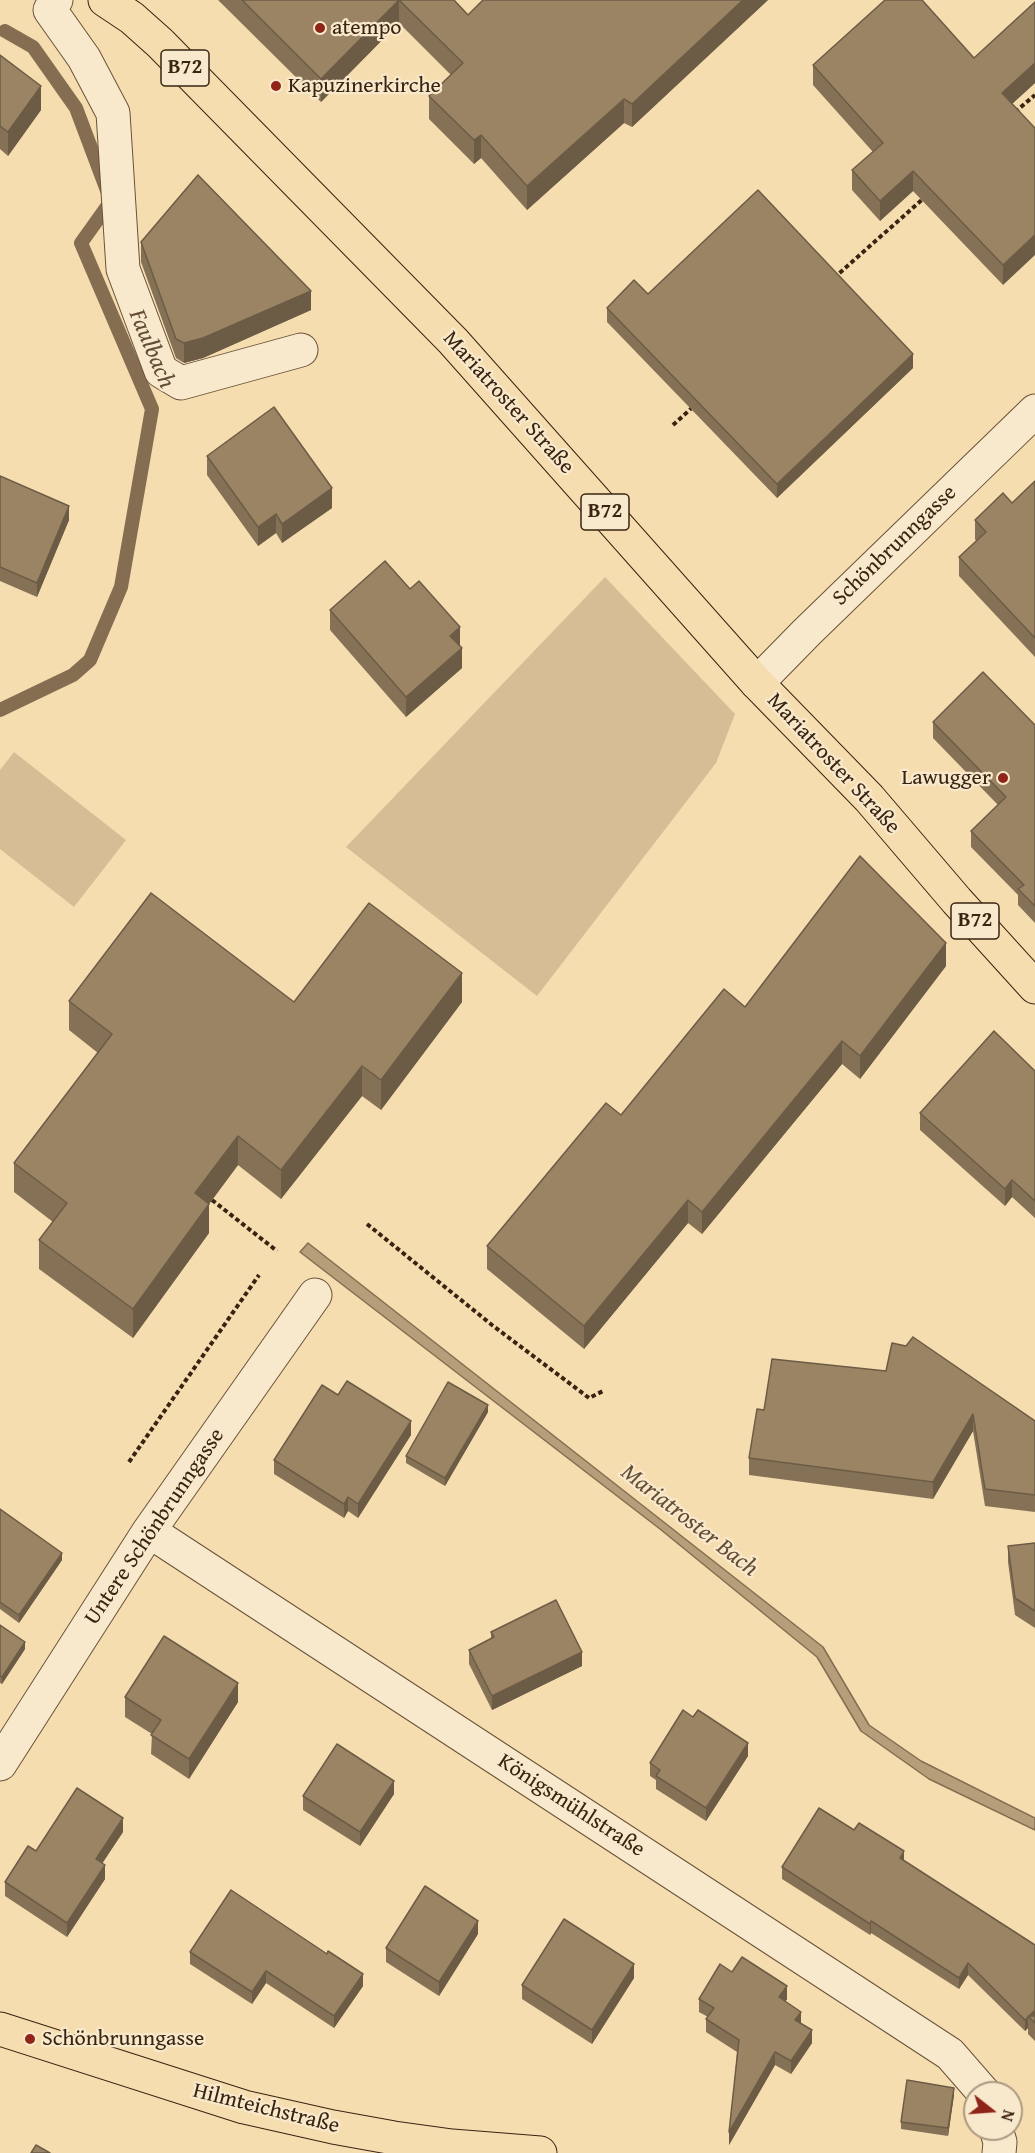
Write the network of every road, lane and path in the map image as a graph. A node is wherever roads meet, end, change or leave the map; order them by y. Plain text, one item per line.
1 (56, 0) edge
2 (105, 0) edge
3 (1035, 94) edge
4 (1015, 112) edge
5 (930, 192) edge
6 (830, 282) edge
7 (301, 350) dead end
8 (699, 402) edge
9 (1035, 411) edge
10 (673, 425) dead end
11 (757, 683) junction
12 (1035, 987) edge
13 (212, 1200) edge
14 (367, 1224) dead end
15 (277, 1251) dead end
16 (259, 1275) dead end
17 (315, 1295) dead end
18 (605, 1390) dead end
19 (129, 1462) dead end
20 (149, 1531) junction
21 (0, 1764) edge
22 (0, 2029) edge
23 (974, 2081) edge
24 (451, 2149) edge
25 (540, 2153) edge

1 - 7 street
2 - 11 main road, Mariatroster Straße / B72
3 - 4 path
5 - 6 path
8 - 10 path
9 - 11 street, Schönbrunngasse
11 - 12 main road, Mariatroster Straße / B72
13 - 15 path
14 - 18 path
16 - 19 path
17 - 20 street, Untere Schönbrunngasse
20 - 21 street, Untere Schönbrunngasse
20 - 23 street, Königsmühlstraße
22 - 24 main road, Hilmteichstraße
24 - 25 main road, Hilmteichstraße

